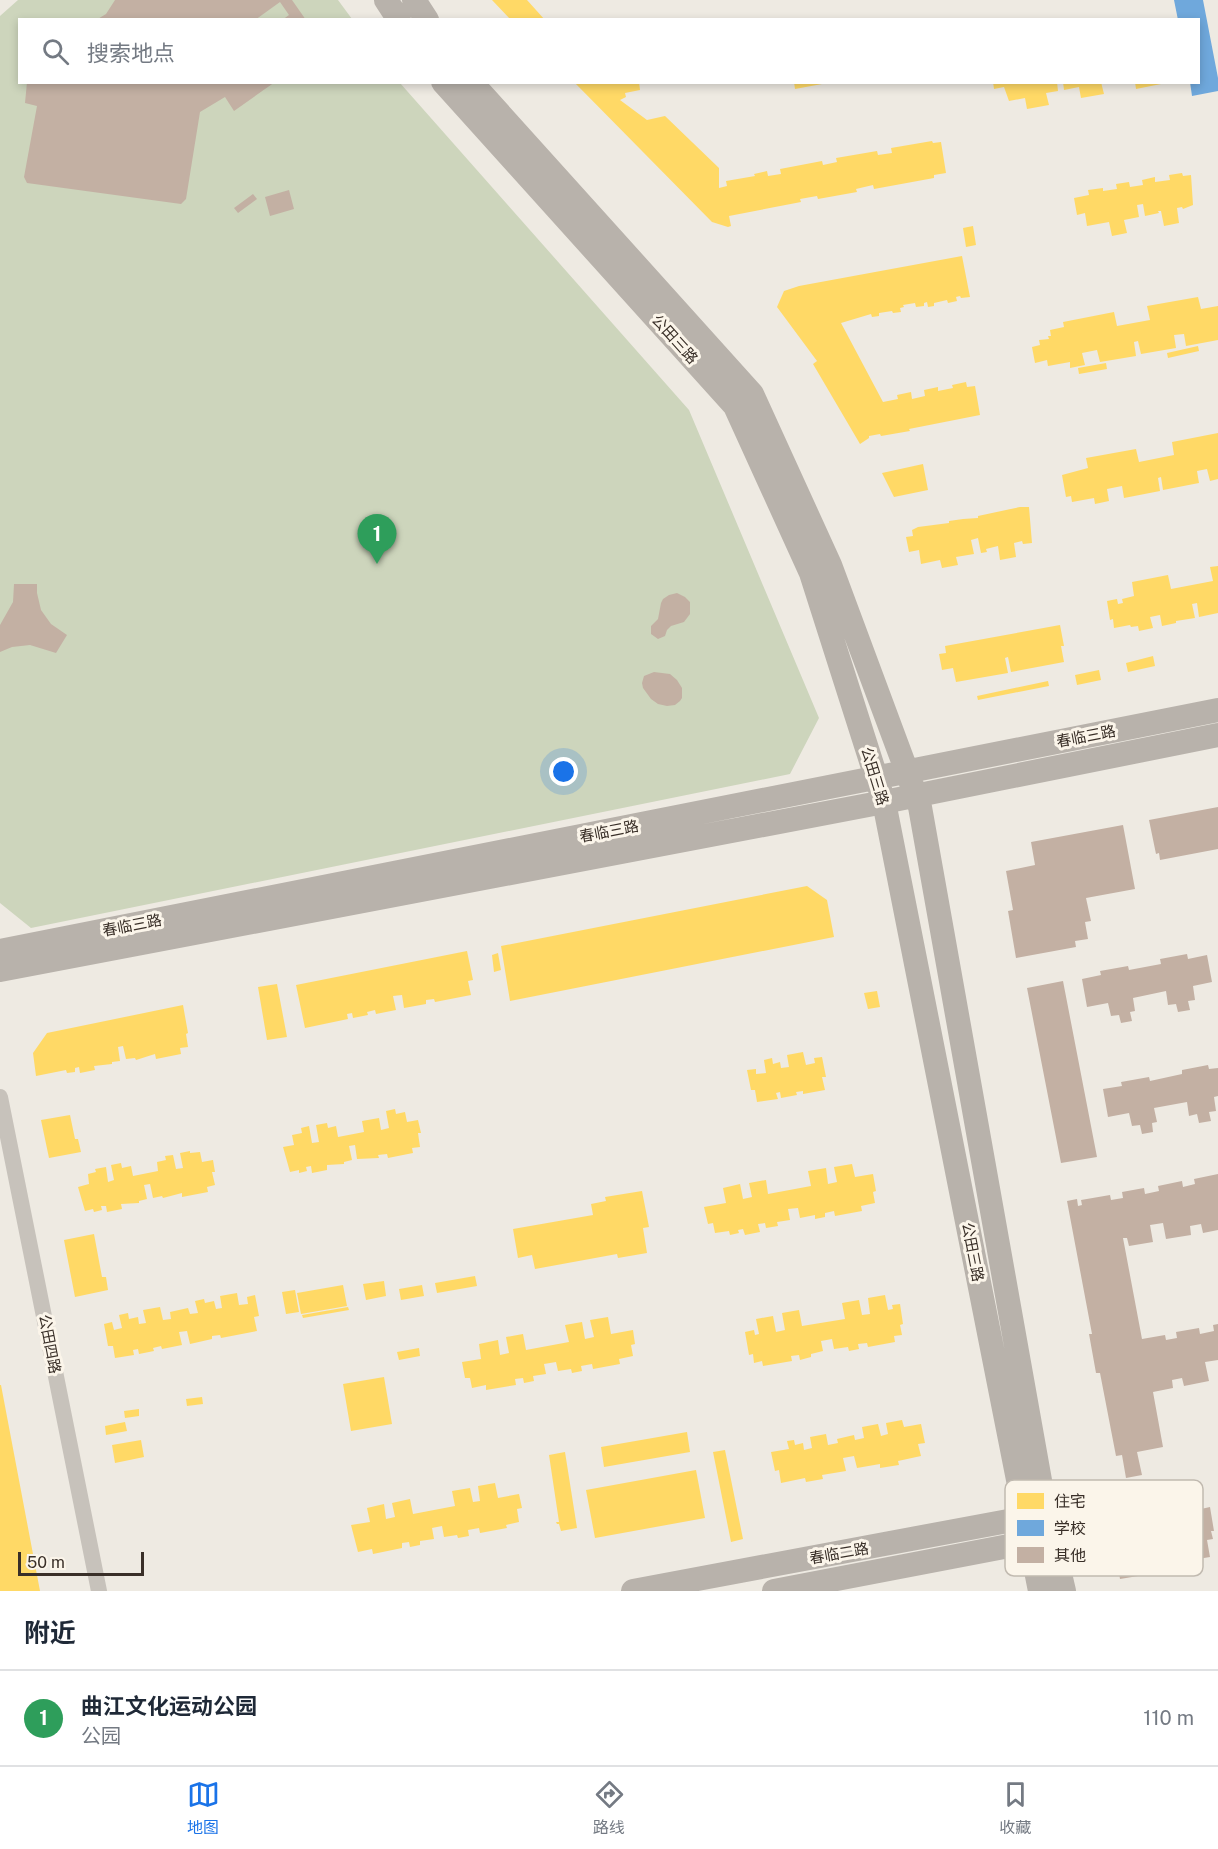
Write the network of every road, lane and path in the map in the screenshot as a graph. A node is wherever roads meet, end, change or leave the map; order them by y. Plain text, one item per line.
1 (386, 0) edge
2 (414, 0) edge
3 (398, 18) edge
4 (426, 18) edge
5 (445, 84) edge
6 (473, 84) edge
7 (1218, 710) edge
8 (1218, 735) edge
9 (907, 772) junction
10 (877, 778) junction
11 (916, 795) junction
12 (884, 802) junction
13 (0, 951) edge
14 (0, 970) edge
15 (0, 1097) edge
16 (1028, 1480) edge
17 (1030, 1480) edge
18 (1005, 1533) edge
19 (1005, 1536) edge
20 (1040, 1576) edge
21 (1058, 1576) edge
22 (99, 1591) edge
23 (633, 1591) edge
24 (774, 1591) edge
25 (1040, 1591) edge
26 (1064, 1591) edge

1 - 3 street
2 - 4 street
5 - 10 street, 公田三路
6 - 9 street, 公田三路
7 - 9 street, 春临三路
8 - 11 street, 春临三路
9 - 10 street, 春临三路
9 - 11 street, 公田三路
10 - 12 street, 公田三路
10 - 13 street, 春临三路
11 - 12 street, 春临三路
11 - 17 street, 公田三路
12 - 14 street, 春临三路
12 - 16 street, 公田三路
15 - 22 street, 公田四路
18 - 23 street, 春临二路
19 - 24 street, 春临二路
20 - 25 street, 公田三路
21 - 26 street, 公田三路

